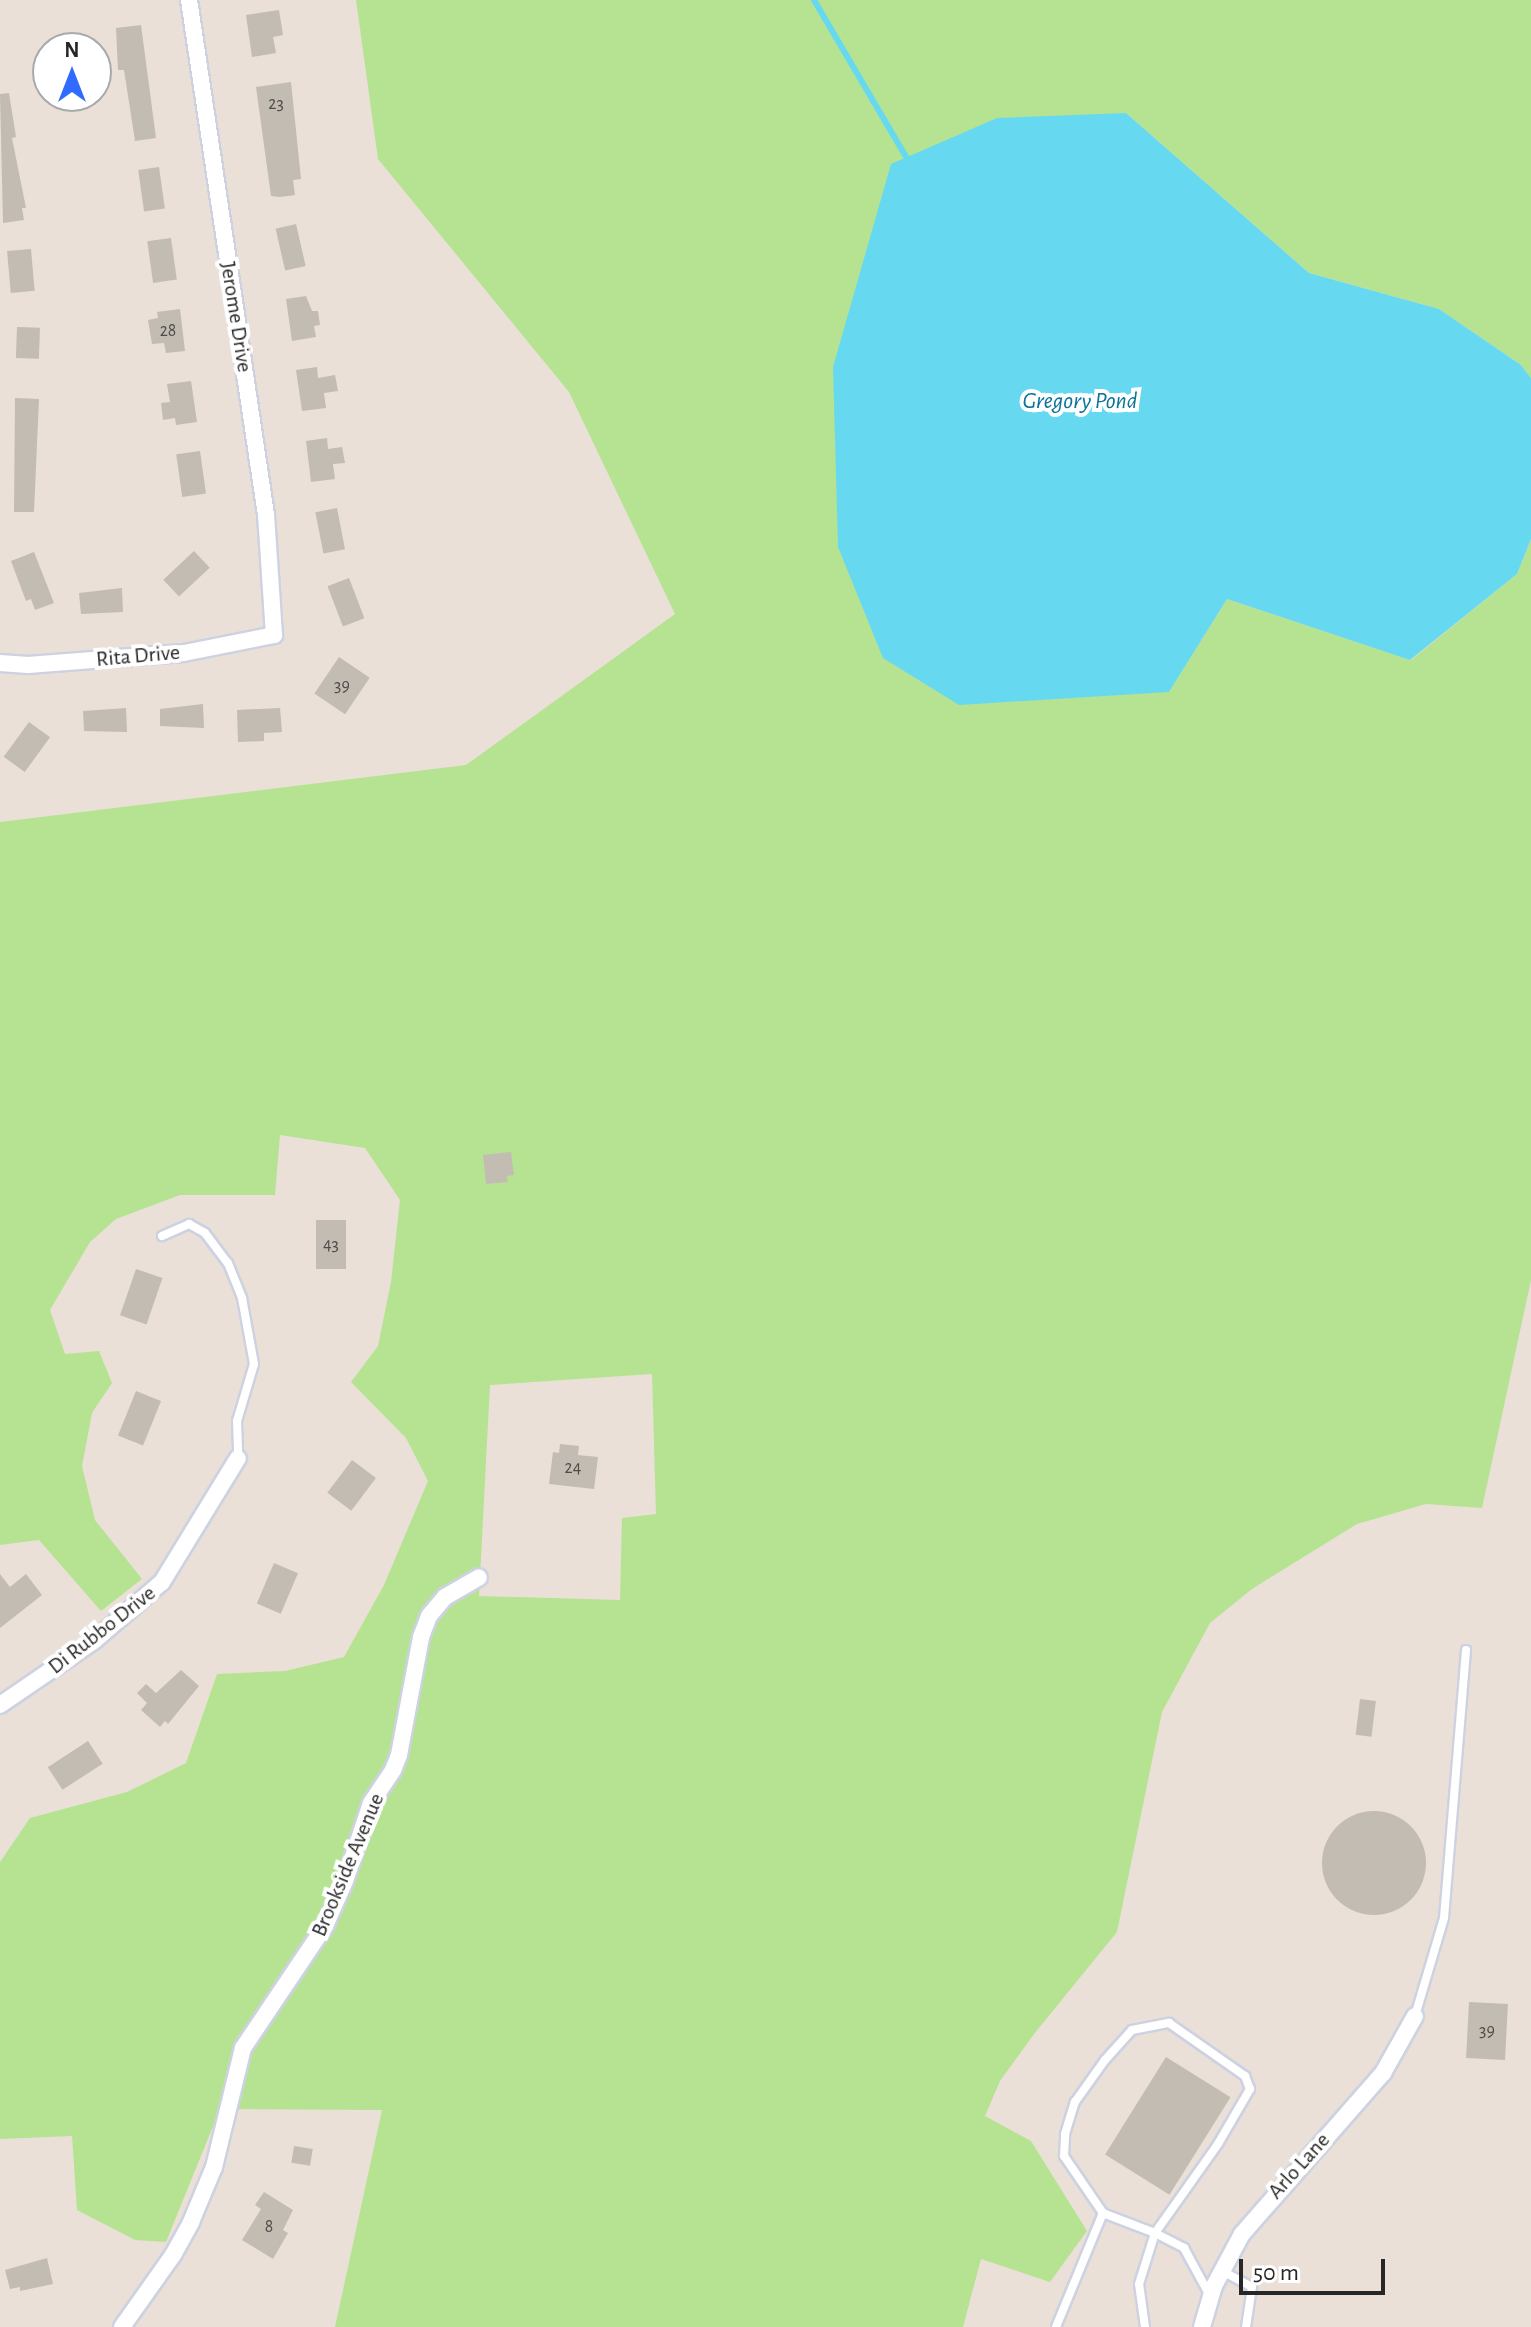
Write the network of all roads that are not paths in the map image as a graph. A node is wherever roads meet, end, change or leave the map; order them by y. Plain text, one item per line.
1 (189, 0) edge
2 (274, 635) joint
3 (0, 663) edge
4 (162, 1236) dead end
5 (238, 1458) joint
6 (479, 1577) dead end
7 (1466, 1650) dead end
8 (0, 1705) edge
9 (1415, 2016) joint
10 (1103, 2213) junction
11 (1155, 2233) junction
12 (1221, 2270) junction
13 (1211, 2297) junction
14 (122, 2327) edge
15 (1056, 2327) edge
16 (1145, 2327) edge
17 (1202, 2327) edge
18 (1246, 2327) edge

1 - 2 street, Jerome Drive
2 - 3 street, Rita Drive
4 - 5 lane
5 - 8 street, Di Rubbo Drive
6 - 14 street, Brookside Avenue
7 - 9 lane
9 - 12 street, Arlo Lane
10 - 11 lane
10 - 11 lane
10 - 15 lane
11 - 13 lane
11 - 16 lane
12 - 13 street, Arlo Lane
12 - 18 lane
13 - 17 street, Arlo Lane

